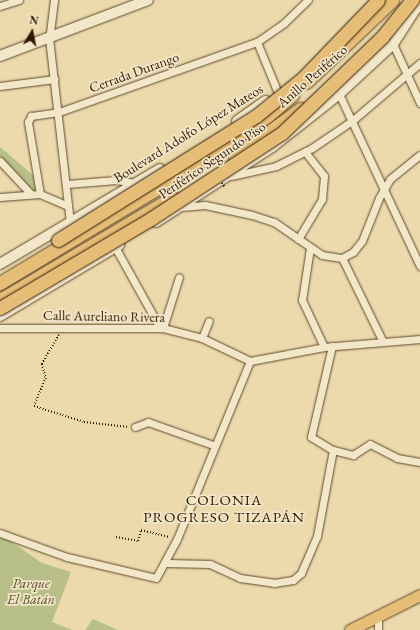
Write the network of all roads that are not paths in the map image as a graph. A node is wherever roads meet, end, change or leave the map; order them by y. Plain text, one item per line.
1 (19, 0) edge
2 (54, 0) edge
3 (148, 0) edge
4 (308, 0) edge
5 (372, 0) edge
6 (378, 0) edge
7 (392, 0) edge
8 (411, 0) edge
9 (420, 2) edge
10 (0, 6) edge
11 (420, 12) edge
12 (49, 38) junction
13 (257, 42) junction
14 (393, 44) junction
15 (0, 56) edge
16 (420, 63) edge
17 (406, 72) junction
18 (55, 79) junction
19 (0, 86) edge
20 (278, 93) junction
21 (339, 94) junction
22 (420, 103) edge
23 (59, 112) junction
24 (353, 120) junction
25 (305, 152) junction
26 (420, 155) edge
27 (0, 161) edge
28 (231, 176) junction
29 (136, 183) junction
30 (67, 184) junction
31 (384, 187) junction
32 (31, 194) junction
33 (40, 194) junction
34 (0, 197) edge
35 (110, 198) junction
36 (68, 206) junction
37 (181, 207) junction
38 (70, 222) junction
39 (95, 227) junction
40 (298, 239) junction
41 (115, 247) junction
42 (310, 248) junction
43 (342, 258) junction
44 (0, 264) edge
45 (420, 266) edge
46 (0, 274) edge
47 (179, 277) dead end
48 (0, 283) edge
49 (0, 300) edge
50 (0, 308) edge
51 (0, 316) edge
52 (209, 320) dead end
53 (0, 328) edge
54 (161, 328) junction
55 (202, 338) junction
56 (420, 339) edge
57 (383, 342) junction
58 (332, 346) junction
59 (324, 347) junction
60 (250, 361) junction
61 (135, 427) road end
62 (213, 444) junction
63 (333, 450) junction
64 (420, 462) edge
65 (0, 533) edge
66 (167, 563) junction
67 (420, 595) edge
68 (378, 617) junction
69 (350, 630) edge
70 (378, 630) edge

1 - 10 street
2 - 12 street
3 - 12 main road
4 - 13 street, Cerrada Durango
5 - 20 main road, Boulevard Adolfo López Mateos
6 - 46 highway, Periférico Segundo Piso, bridge
7 - 39 highway, Anillo Periférico
8 - 49 highway, Anillo Periférico
8 - 50 highway, Periférico Segundo Piso, bridge
9 - 14 main road
11 - 14 main road
12 - 15 main road
12 - 18 street
13 - 20 street
13 - 23 street, Cerrada Durango
14 - 17 street
14 - 21 main road
16 - 17 street
17 - 22 street
17 - 24 street
18 - 19 street
18 - 23 street
20 - 29 main road, Boulevard Adolfo López Mateos
21 - 24 street
21 - 28 main road
23 - 30 street
23 - 33 street, Cerrada Durango
24 - 25 street
24 - 31 street
25 - 28 street
25 - 40 street
26 - 31 street
27 - 32 street
28 - 37 main road
29 - 30 street
29 - 35 main road, Boulevard Adolfo López Mateos
30 - 36 street
31 - 43 street
31 - 45 street
32 - 33 street
32 - 34 street
33 - 36 street
35 - 38 main road, Boulevard Adolfo López Mateos
35 - 39 highway
36 - 38 street
37 - 40 street
37 - 41 main road
38 - 44 main road, Boulevard Adolfo López Mateos
39 - 48 highway, Anillo Periférico
40 - 42 street
41 - 51 main road
41 - 54 street
42 - 43 street
42 - 59 street
43 - 57 street
47 - 54 street
52 - 55 street
53 - 54 street, Calle Aureliano Rivera
54 - 55 street, Calle Aureliano Rivera
55 - 60 street, Calle Aureliano Rivera
56 - 57 street
57 - 58 street
58 - 59 street
58 - 63 street
59 - 60 street
60 - 62 street
61 - 62 street
62 - 66 street
63 - 64 street
63 - 66 street
65 - 66 street
67 - 68 main road
68 - 69 main road
68 - 70 street

